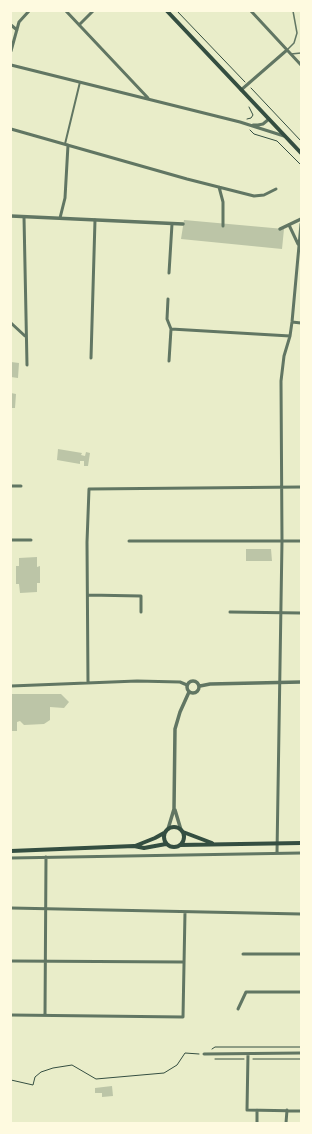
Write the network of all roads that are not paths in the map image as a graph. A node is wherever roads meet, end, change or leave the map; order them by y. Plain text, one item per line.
1 (29, 11) edge
2 (66, 11) edge
3 (93, 11) edge
4 (167, 11) edge
5 (251, 11) edge
6 (293, 11) edge
7 (11, 24) edge
8 (79, 25) junction
9 (16, 30) junction
10 (287, 50) junction
11 (11, 51) edge
12 (301, 53) edge
13 (291, 54) junction
14 (300, 64) edge
15 (11, 65) edge
16 (80, 82) junction
17 (241, 90) junction
18 (149, 100) junction
19 (268, 119) junction
20 (245, 124) junction
21 (11, 129) edge
22 (285, 136) junction
23 (67, 145) junction
24 (301, 153) edge
25 (219, 187) junction
26 (276, 189) dead end
27 (11, 216) edge
28 (24, 217) junction
29 (60, 218) junction
30 (301, 219) edge
31 (95, 220) junction
32 (172, 224) junction
33 (183, 224) dead end
34 (301, 224) edge
35 (289, 225) junction
36 (223, 226) dead end
37 (280, 229) dead end
38 (298, 244) junction
39 (169, 273) dead end
40 (168, 299) dead end
41 (292, 322) junction
42 (11, 323) edge
43 (301, 323) edge
44 (172, 329) junction
45 (25, 336) junction
46 (290, 336) junction
47 (91, 358) dead end
48 (169, 361) dead end
49 (26, 365) dead end
50 (11, 486) edge
51 (21, 486) dead end
52 (282, 487) junction
53 (301, 487) edge
54 (11, 540) edge
55 (30, 540) dead end
56 (129, 541) dead end
57 (282, 541) junction
58 (301, 541) edge
59 (88, 595) junction
60 (141, 612) dead end
61 (230, 612) dead end
62 (280, 612) junction
63 (301, 613) edge
64 (279, 682) junction
65 (301, 682) edge
66 (88, 683) junction
67 (187, 685) junction
68 (11, 686) edge
69 (200, 686) junction
70 (189, 692) junction
71 (174, 809) junction
72 (168, 829) junction
73 (182, 831) junction
74 (164, 833) junction
75 (301, 843) edge
76 (166, 844) junction
77 (214, 844) junction
78 (180, 845) junction
79 (134, 846) junction
80 (11, 851) edge
81 (276, 853) junction
82 (301, 853) edge
83 (46, 857) junction
84 (11, 858) edge
85 (11, 908) edge
86 (45, 908) junction
87 (185, 912) junction
88 (301, 914) edge
89 (243, 954) dead end
90 (301, 954) edge
91 (11, 961) edge
92 (46, 961) junction
93 (183, 962) junction
94 (301, 992) edge
95 (238, 1009) dead end
96 (11, 1015) edge
97 (45, 1015) junction
98 (301, 1053) edge
99 (204, 1054) road end
100 (248, 1054) junction
101 (257, 1110) junction
102 (286, 1110) junction
103 (301, 1111) edge
104 (257, 1123) edge
105 (286, 1123) edge

1 - 9 street
2 - 8 street
3 - 8 street
4 - 17 main road
5 - 10 street
6 - 10 lane
7 - 9 street
8 - 18 street
9 - 11 street
10 - 13 street
10 - 17 street
12 - 13 lane
13 - 14 street
15 - 16 street
16 - 18 street
16 - 23 street
17 - 19 main road
18 - 20 street
19 - 20 street
19 - 22 main road
20 - 22 street
21 - 23 street
22 - 24 main road
23 - 25 street
23 - 29 street
25 - 26 street
25 - 36 street
27 - 28 street
28 - 29 street
28 - 45 street
29 - 31 street
30 - 35 street
31 - 32 street
31 - 47 street
32 - 33 street
32 - 39 street
34 - 38 street
35 - 37 street
35 - 38 street
38 - 41 street
40 - 44 street
41 - 43 street
41 - 46 street
42 - 45 street
44 - 46 street
44 - 48 street
45 - 49 street
46 - 52 street
50 - 51 street
52 - 53 street
52 - 57 street
52 - 59 street
54 - 55 street
56 - 57 street
57 - 58 street
57 - 62 street
59 - 60 street
59 - 66 street
61 - 62 street
62 - 63 street
62 - 64 street
64 - 65 street
64 - 69 street
64 - 81 street
66 - 67 street
66 - 68 street
67 - 69 street
67 - 70 street
69 - 70 street
70 - 71 street
71 - 72 street
71 - 73 street
72 - 73 main road
72 - 74 main road
73 - 77 main road
73 - 78 main road
74 - 76 main road
74 - 79 main road
75 - 77 main road
76 - 78 main road
76 - 79 main road
77 - 78 main road
79 - 80 main road
81 - 82 street
81 - 83 street
83 - 84 street
83 - 86 street
85 - 86 street
86 - 87 street
86 - 92 street
87 - 88 street
87 - 93 street
89 - 90 street
91 - 92 street
92 - 93 street
92 - 97 street
93 - 97 street
94 - 95 street
96 - 97 street
98 - 100 street
99 - 100 street
100 - 101 street
101 - 102 street
101 - 104 street
102 - 103 street
102 - 105 street

